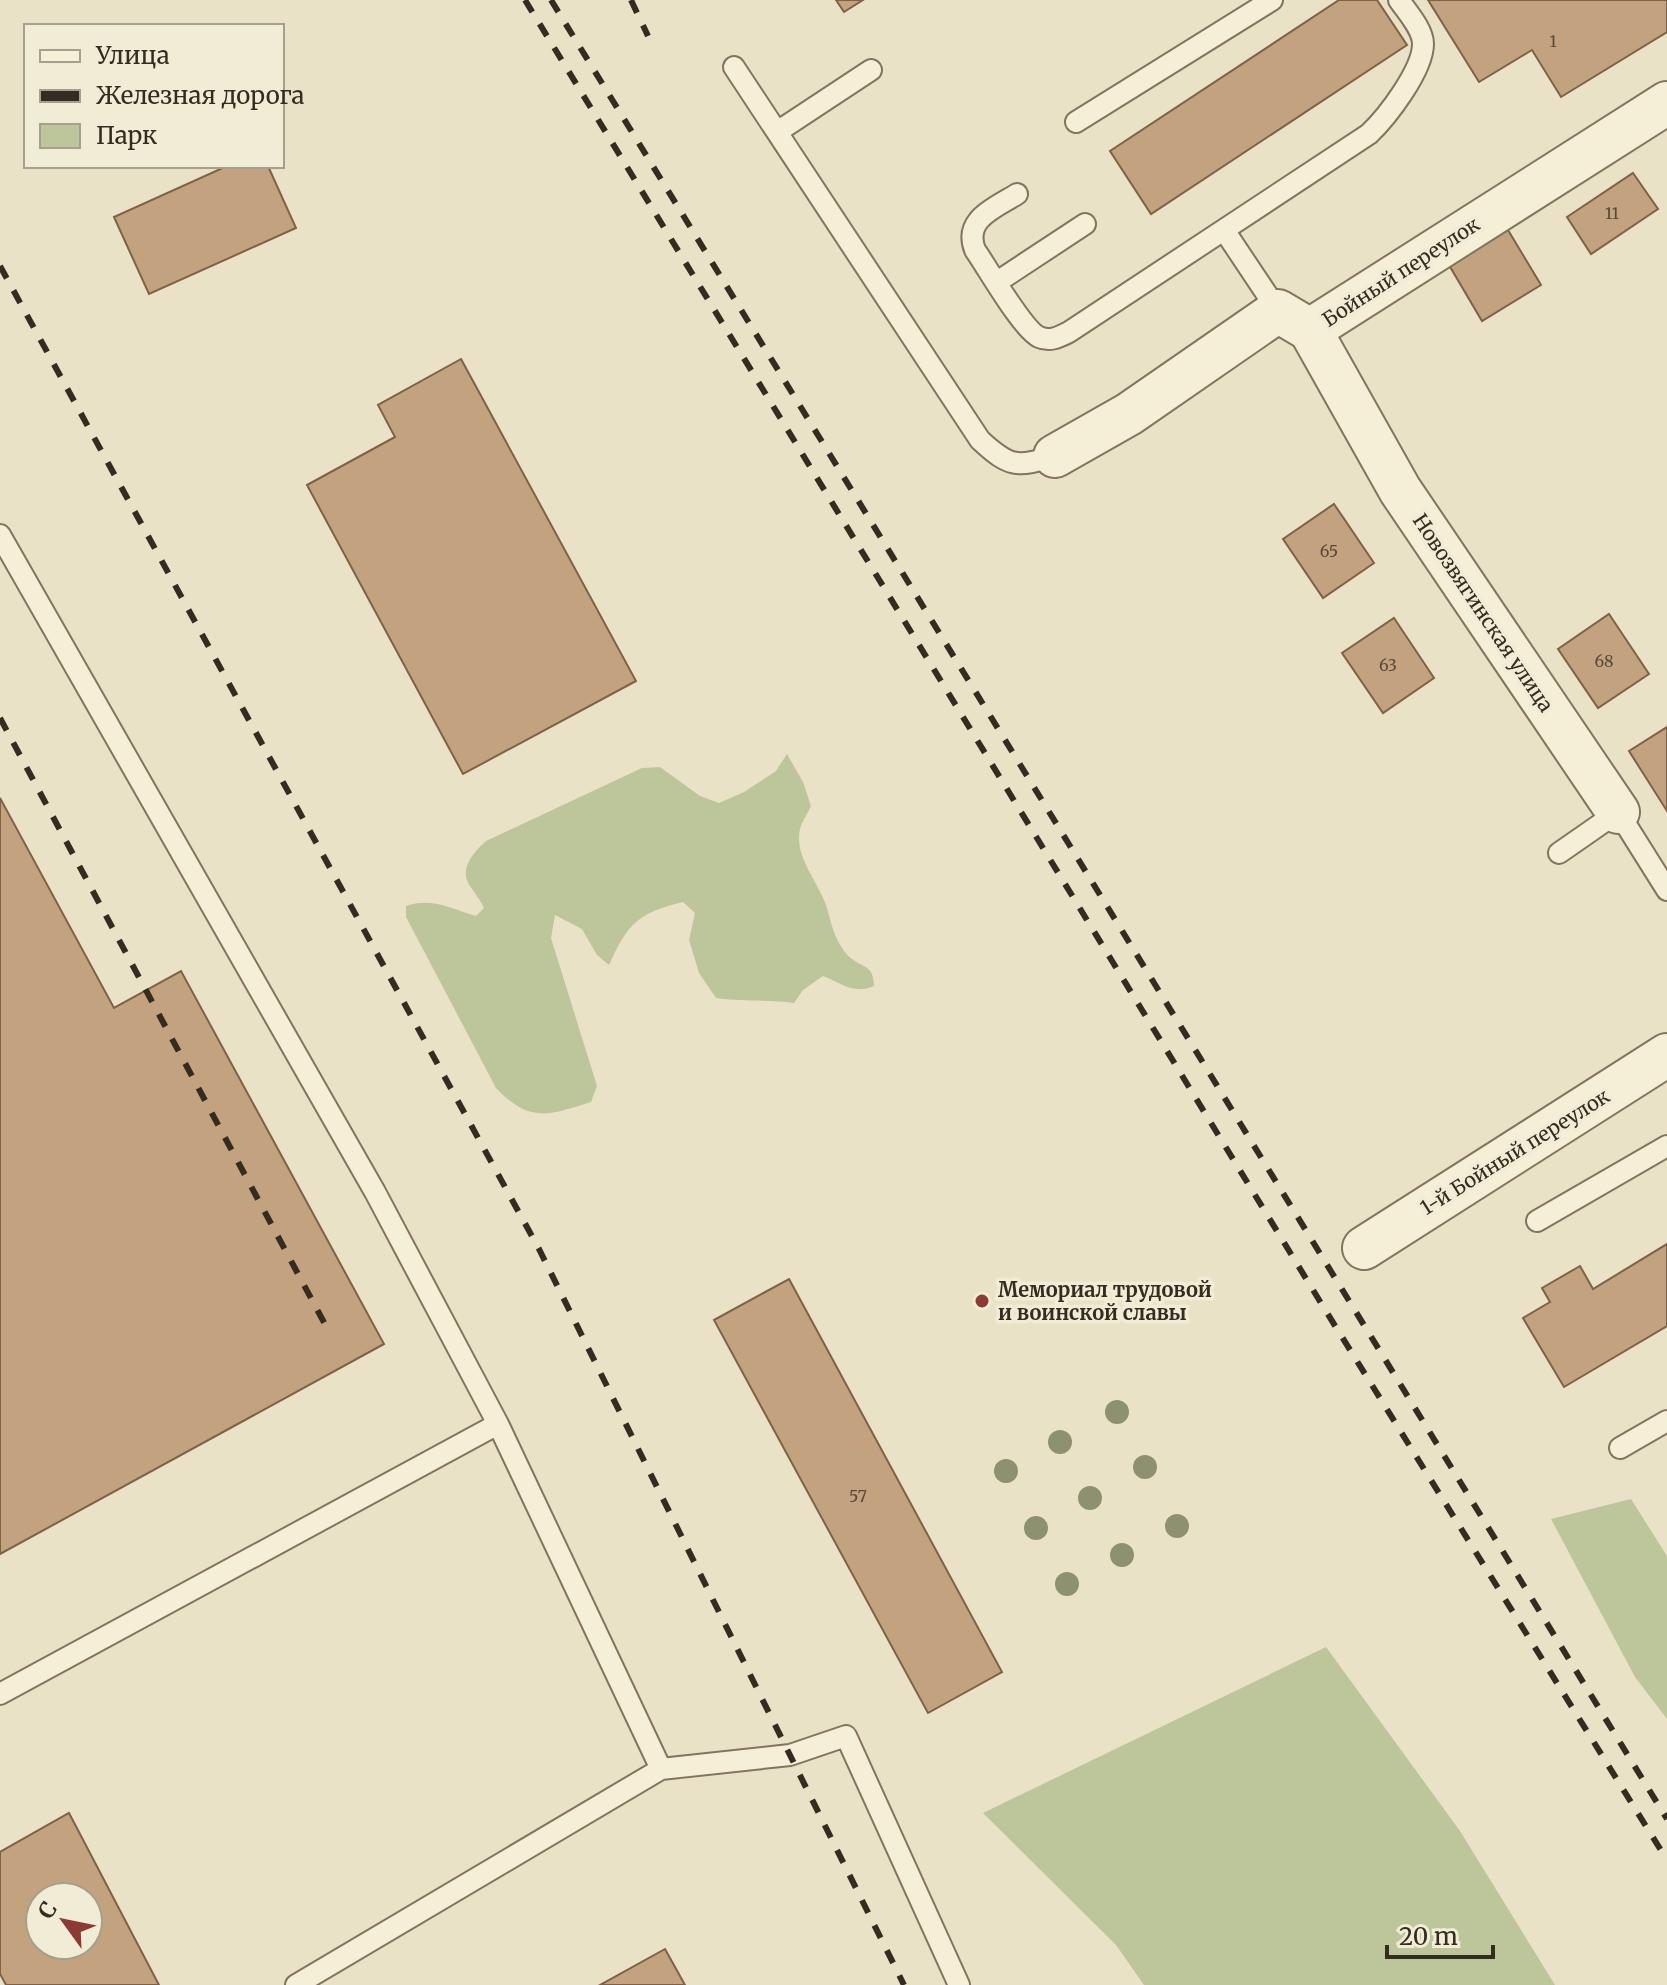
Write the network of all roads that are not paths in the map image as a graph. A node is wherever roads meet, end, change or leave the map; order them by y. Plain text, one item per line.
1 (1272, 0) edge
2 (1399, 0) edge
3 (734, 67) dead end
4 (871, 70) dead end
5 (1667, 103) edge
6 (1076, 122) dead end
7 (777, 132) junction
8 (1017, 194) dead end
9 (1085, 224) dead end
10 (1224, 230) junction
11 (997, 282) junction
12 (1294, 320) junction
13 (1055, 456) joint
14 (0, 535) edge
15 (1618, 812) junction
16 (1559, 853) dead end
17 (1667, 890) edge
18 (1667, 1055) edge
19 (1667, 1146) edge
20 (1537, 1221) dead end
21 (1364, 1248) dead end
22 (1667, 1421) edge
23 (498, 1424) junction
24 (1620, 1448) dead end
25 (0, 1694) edge
26 (661, 1769) junction
27 (296, 1985) edge
28 (959, 1985) edge

1 - 6 lane
2 - 10 lane
3 - 7 lane
4 - 7 lane
5 - 12 street, Бойный переулок
7 - 13 lane
8 - 11 lane
9 - 11 lane
10 - 11 lane
10 - 12 lane
12 - 13 street, Бойный переулок
12 - 15 street, Новозвягинская улица
14 - 23 lane
15 - 16 lane
15 - 17 lane, Новозвягинская улица
18 - 21 street, 1-й Бойный переулок
19 - 20 lane
22 - 24 lane
23 - 25 lane
23 - 26 lane
26 - 27 lane
26 - 28 lane

